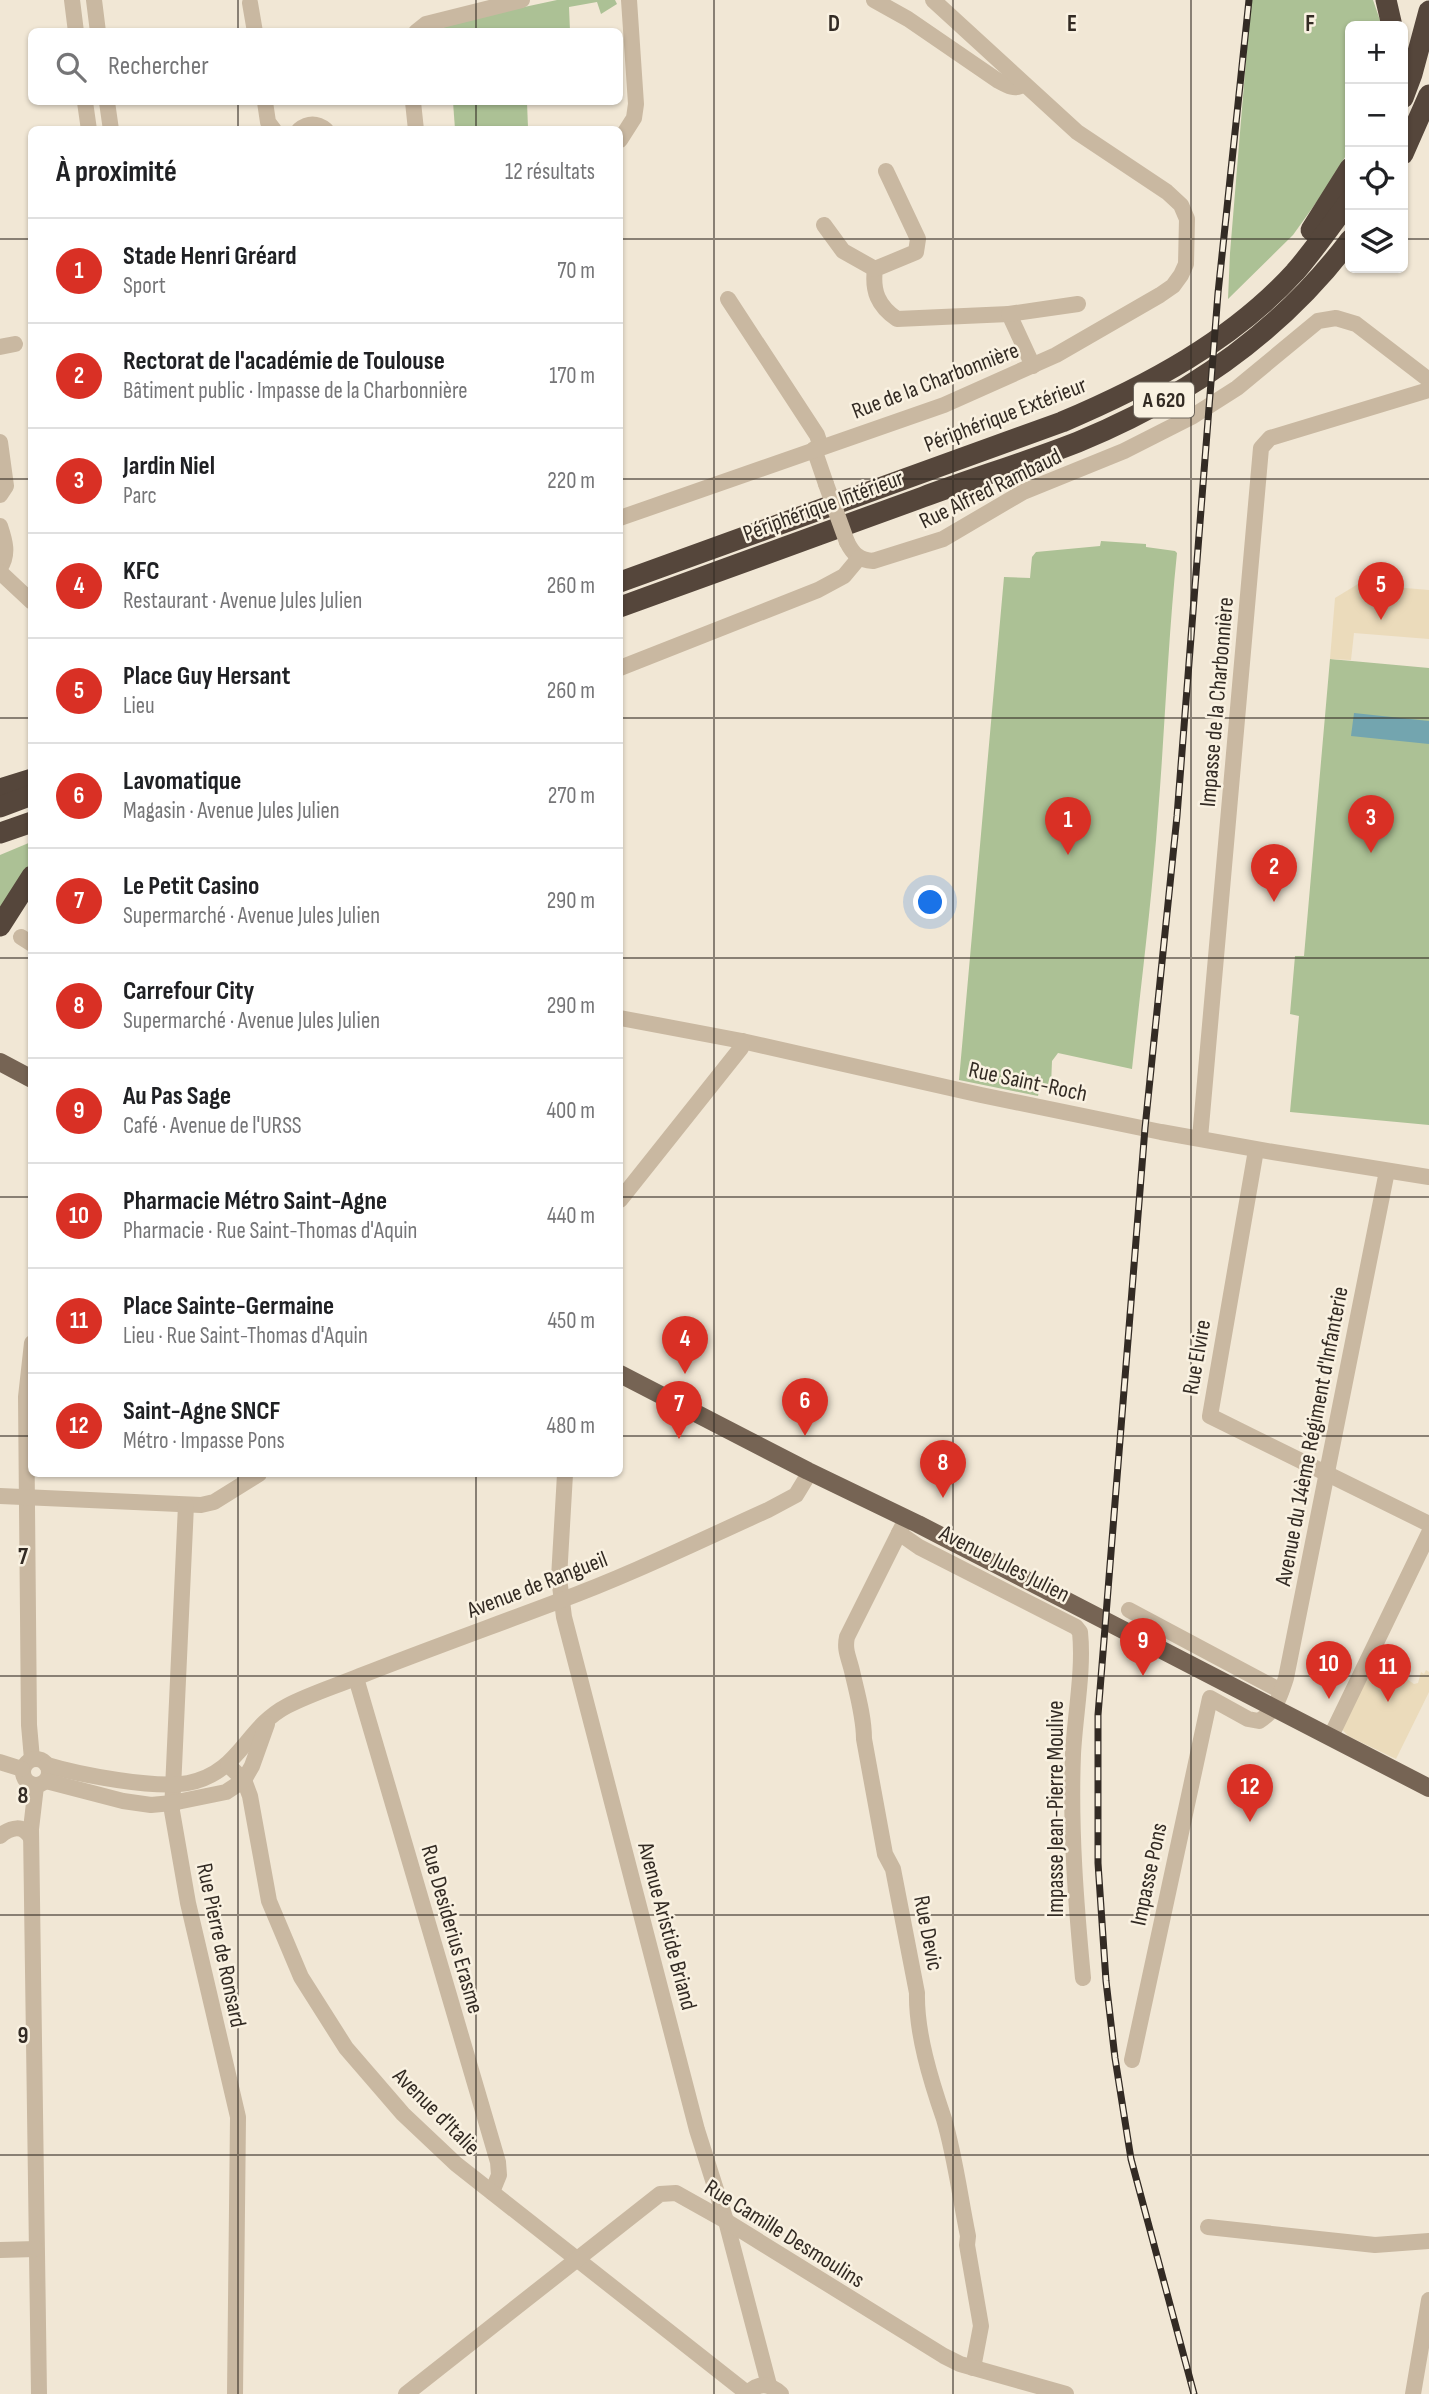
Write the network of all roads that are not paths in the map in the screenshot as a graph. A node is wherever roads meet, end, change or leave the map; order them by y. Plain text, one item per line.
1 (72, 0) edge
2 (94, 0) edge
3 (522, 0) edge
4 (629, 0) edge
5 (874, 0) edge
6 (933, 0) edge
7 (1386, 0) edge
8 (250, 3) dead end
9 (1429, 11) edge
10 (1391, 21) edge
11 (76, 28) edge
12 (98, 28) edge
13 (254, 28) edge
14 (421, 28) edge
15 (1024, 84) junction
16 (1408, 85) edge
17 (1429, 95) edge
18 (86, 105) edge
19 (107, 105) edge
20 (265, 105) edge
21 (414, 105) edge
22 (89, 126) edge
23 (110, 126) edge
24 (271, 126) edge
25 (416, 126) edge
26 (623, 135) edge
27 (1406, 147) edge
28 (886, 171) dead end
29 (1345, 175) edge
30 (1345, 206) edge
31 (824, 225) dead end
32 (1345, 246) edge
33 (875, 269) junction
34 (1268, 298) junction
35 (728, 299) dead end
36 (1078, 304) dead end
37 (1009, 314) junction
38 (1033, 366) junction
39 (1429, 380) edge
40 (1429, 390) edge
41 (0, 442) edge
42 (817, 448) junction
43 (0, 495) edge
44 (623, 517) edge
45 (0, 526) edge
46 (859, 558) junction
47 (0, 570) edge
48 (623, 581) edge
49 (28, 598) edge
50 (623, 606) edge
51 (623, 667) edge
52 (28, 780) edge
53 (0, 789) edge
54 (28, 796) edge
55 (0, 807) edge
56 (28, 822) edge
57 (0, 833) edge
58 (28, 882) edge
59 (0, 926) edge
60 (623, 1019) edge
61 (742, 1041) junction
62 (0, 1062) edge
63 (28, 1077) edge
64 (1200, 1138) junction
65 (1256, 1150) junction
66 (1388, 1171) junction
67 (1429, 1177) edge
68 (623, 1196) edge
69 (28, 1373) edge
70 (623, 1376) edge
71 (810, 1472) junction
72 (1328, 1475) junction
73 (254, 1477) edge
74 (565, 1477) edge
75 (0, 1496) edge
76 (28, 1497) junction
77 (186, 1505) junction
78 (1429, 1524) edge
79 (902, 1526) junction
80 (1429, 1532) edge
81 (561, 1601) junction
82 (1129, 1610) dead end
83 (1081, 1640) joint
84 (356, 1678) junction
85 (1278, 1699) junction
86 (268, 1719) junction
87 (1331, 1736) junction
88 (0, 1762) edge
89 (228, 1765) junction
90 (35, 1773) junction
91 (244, 1780) junction
92 (172, 1784) junction
93 (1429, 1788) edge
94 (172, 1803) junction
95 (31, 1833) junction
96 (0, 1836) edge
97 (1083, 1978) dead end
98 (1132, 2060) dead end
99 (492, 2192) junction
100 (726, 2221) junction
101 (1208, 2227) dead end
102 (1429, 2241) edge
103 (36, 2249) junction
104 (0, 2250) edge
105 (577, 2259) junction
106 (1429, 2300) edge
107 (973, 2368) junction
108 (775, 2390) edge
109 (39, 2394) edge
110 (235, 2394) edge
111 (406, 2394) edge
112 (747, 2394) edge
113 (1066, 2394) edge
114 (1413, 2394) edge

1 - 11 street
2 - 12 street
3 - 14 street
4 - 26 street
5 - 15 street
6 - 15 street
7 - 10 highway
8 - 13 street
9 - 16 highway
15 - 38 street, Rue de la Charbonnière
17 - 27 highway
18 - 22 street
19 - 23 street
20 - 24 street
21 - 25 street
28 - 33 street
29 - 34 highway
30 - 34 highway, Périphérique Extérieur / A 620
31 - 33 street
32 - 50 highway, Périphérique Intérieur / A 620
33 - 37 street
34 - 48 highway, Périphérique Extérieur / A 620
35 - 42 street
36 - 37 street
37 - 38 street
38 - 42 street, Rue de la Charbonnière
39 - 46 street, Rue Alfred Rambaud
40 - 64 street, Impasse de la Charbonnière
41 - 43 street
42 - 44 street, Rue de la Charbonnière
42 - 46 street, bridge
45 - 47 street
46 - 51 street
47 - 49 street
52 - 53 highway
54 - 55 highway
56 - 57 highway
58 - 59 highway
60 - 61 street, Rue Saint-Roch
61 - 64 street, Rue Saint-Roch
61 - 68 street
62 - 63 main road
64 - 65 street, Rue Saint-Roch
65 - 66 street, Rue Saint-Roch
65 - 72 street, Rue Elvire
66 - 67 street, Rue Saint-Roch
66 - 72 street, Avenue du 14ème Régiment d'Infanterie
69 - 76 street
70 - 71 main road, Avenue Jules Julien
71 - 79 main road, Avenue Jules Julien
71 - 81 street, Avenue de Rangueil
72 - 78 street, Rue Elvire
72 - 85 street, Avenue du 14ème Régiment d'Infanterie
73 - 77 street
74 - 81 street, Avenue Aristide Briand
75 - 76 street
76 - 77 street
76 - 90 street
77 - 92 street, Rue Pierre de Ronsard
79 - 83 street, Avenue Jules Julien
79 - 85 main road, Avenue Jules Julien
79 - 107 street, Rue Devic
80 - 87 street
81 - 84 street, Avenue de Rangueil
81 - 100 street, Avenue Aristide Briand
82 - 85 street
83 - 97 street, Impasse Jean-Pierre Moulive
84 - 86 street, Avenue de Rangueil
84 - 99 street, Rue Desiderius Erasme
85 - 87 main road, Avenue Jules Julien
85 - 98 street, Impasse Pons
86 - 89 street, Avenue de Rangueil
86 - 91 street
87 - 93 main road, Avenue Jules Julien
88 - 90 street, Avenue de Rangueil
89 - 91 street
89 - 92 street, Avenue de Rangueil
90 - 92 street, Avenue de Rangueil
90 - 94 street, Avenue de Rangueil
90 - 95 street
91 - 94 street, Avenue de Rangueil
91 - 99 street, Avenue d'Italie
92 - 94 street, Rue Pierre de Ronsard
94 - 110 street, Rue Pierre de Ronsard
95 - 96 street
95 - 103 street
99 - 105 street, Avenue d'Italie
100 - 105 street, Rue Camille Desmoulins
100 - 107 street, Rue Camille Desmoulins
100 - 108 street, Avenue Aristide Briand
101 - 102 street
103 - 104 street
103 - 109 street
105 - 111 street, Rue Camille Desmoulins
105 - 112 street, Avenue d'Italie
106 - 114 street
107 - 113 street, Rue Camille Desmoulins
108 - 112 street

